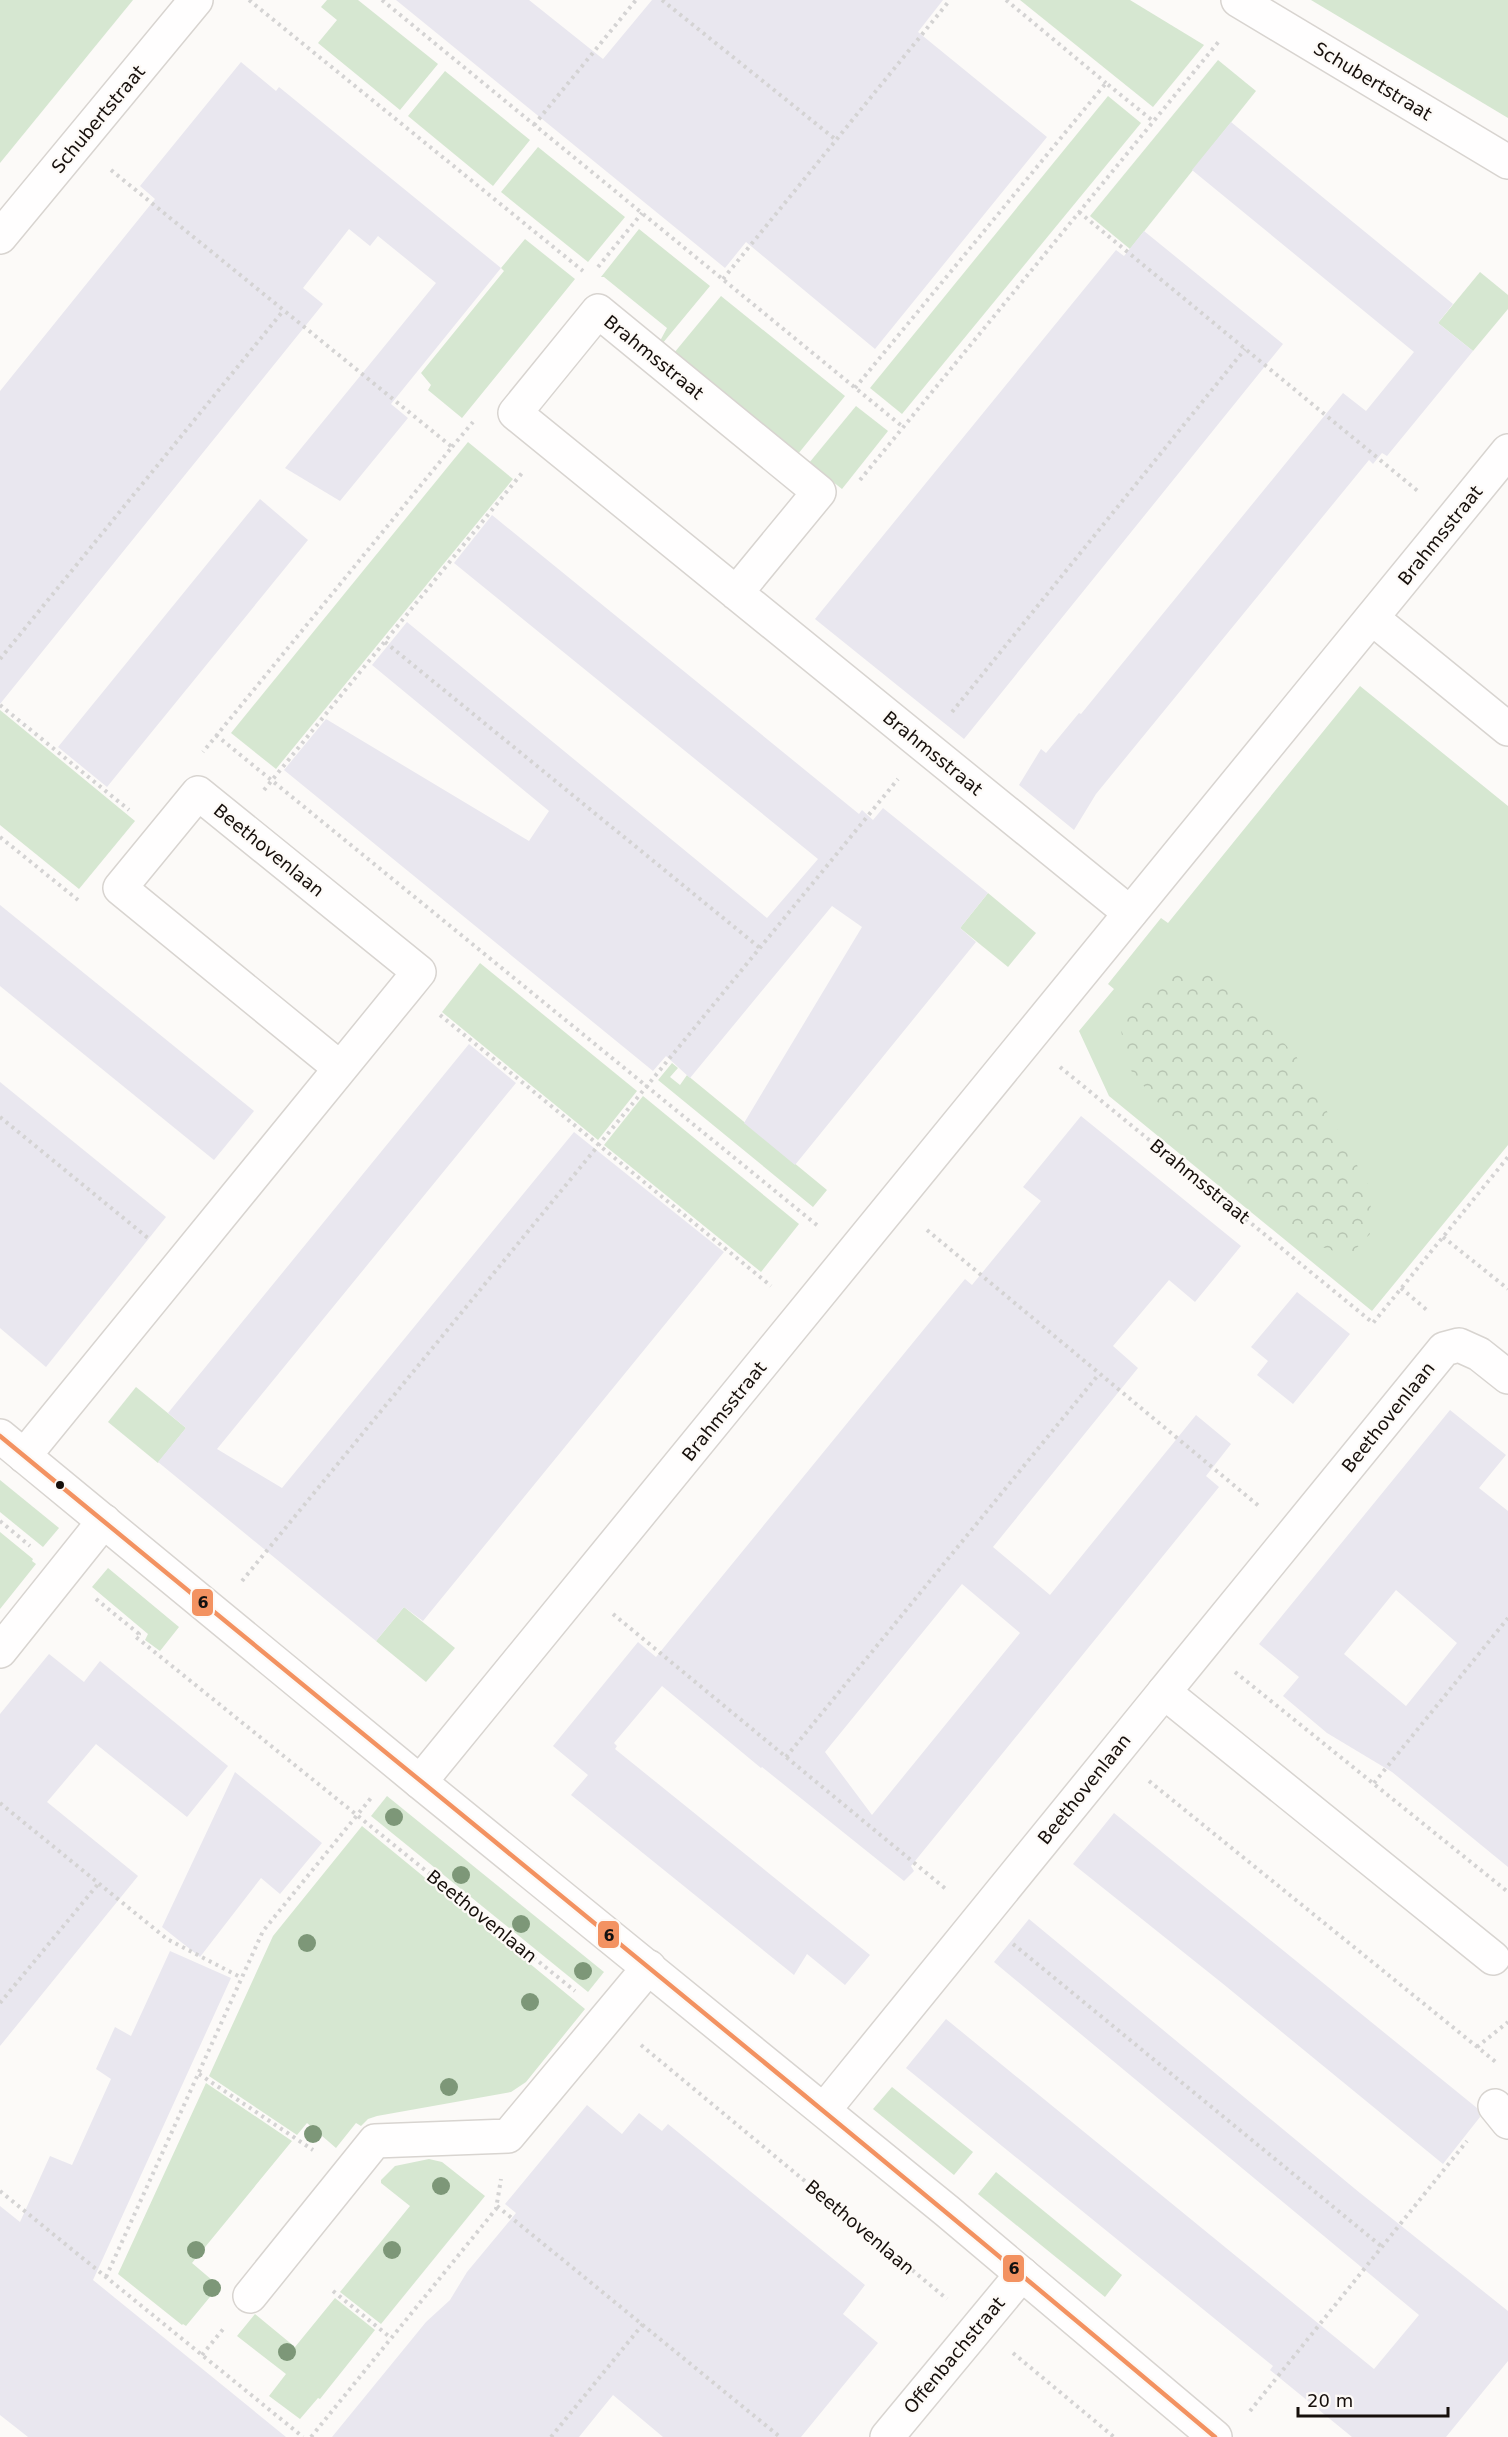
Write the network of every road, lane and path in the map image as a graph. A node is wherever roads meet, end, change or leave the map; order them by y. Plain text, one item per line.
1 (196, 0) edge
2 (249, 0) edge
3 (382, 0) edge
4 (636, 0) edge
5 (662, 0) edge
6 (951, 0) edge
7 (1006, 0) edge
8 (1243, 3) edge
9 (1106, 83) junction
10 (1153, 121) junction
11 (534, 125) junction
12 (835, 140) junction
13 (78, 143) junction
14 (1508, 162) edge
15 (1079, 212) junction
16 (642, 213) junction
17 (0, 237) edge
18 (589, 277) junction
19 (723, 279) junction
20 (283, 311) junction
21 (598, 311) junction
22 (855, 388) junction
23 (903, 427) junction
24 (549, 441) junction
25 (1508, 451) edge
26 (859, 481) dead end
27 (1452, 519) junction
28 (736, 593) junction
29 (1372, 618) junction
30 (385, 642) junction
31 (0, 659) edge
32 (0, 705) edge
33 (1508, 729) edge
34 (216, 735) junction
35 (271, 781) junction
36 (198, 793) junction
37 (236, 823) junction
38 (0, 837) edge
39 (162, 837) junction
40 (120, 888) junction
41 (1130, 913) junction
42 (759, 948) dead end
43 (406, 988) junction
44 (1027, 1039) junction
45 (340, 1068) junction
46 (0, 1117) edge
47 (593, 1152) dead end
48 (1508, 1157) edge
49 (894, 1203) junction
50 (1443, 1237) junction
51 (852, 1254) junction
52 (180, 1264) junction
53 (1508, 1289) edge
54 (804, 1313) junction
55 (1099, 1374) junction
56 (1508, 1377) edge
57 (12, 1446) edge
58 (0, 1521) edge
59 (104, 1521) junction
60 (1293, 1534) junction
61 (266, 1551) dead end
62 (63, 1573) junction
63 (580, 1587) junction
64 (1508, 1618) edge
65 (1202, 1645) junction
66 (0, 1651) edge
67 (1164, 1692) junction
68 (1113, 1752) junction
69 (786, 1757) junction
70 (409, 1774) junction
71 (1374, 1783) junction
72 (0, 1803) edge
73 (357, 1815) junction
74 (915, 1863) dead end
75 (99, 1882) junction
76 (1508, 1892) edge
77 (980, 1917) junction
78 (1493, 1958) dead end
79 (649, 1967) junction
80 (242, 1978) junction
81 (0, 2003) edge
82 (607, 2017) junction
83 (1508, 2022) edge
84 (1477, 2047) junction
85 (1500, 2066) dead end
86 (199, 2074) junction
87 (824, 2110) junction
88 (1502, 2114) edge
89 (508, 2136) junction
90 (348, 2174) junction
91 (0, 2191) edge
92 (496, 2206) junction
93 (1381, 2246) junction
94 (1022, 2274) junction
95 (106, 2277) junction
96 (333, 2291) dead end
97 (250, 2296) dead end
98 (643, 2324) junction
99 (979, 2326) junction
100 (391, 2338) junction
101 (1243, 2419) dead end
102 (303, 2437) edge
103 (311, 2437) edge
104 (550, 2437) edge
105 (780, 2437) edge
106 (886, 2437) edge
107 (1114, 2437) edge
108 (1215, 2437) edge

1 - 13 street, Schubertstraat
2 - 18 path
3 - 11 path
4 - 11 path
5 - 12 path
6 - 12 path
7 - 9 path
8 - 10 path
8 - 14 street, Schubertstraat
9 - 10 path
9 - 22 path
10 - 15 path
11 - 16 path
12 - 19 path
13 - 17 street, Schubertstraat
13 - 20 path
15 - 23 path
15 - 27 path
16 - 18 path
16 - 19 path
18 - 21 path
19 - 22 path
20 - 31 path
20 - 34 path
21 - 24 street, Brahmsstraat
21 - 28 street, Brahmsstraat
22 - 23 path
23 - 26 path
24 - 28 street, Brahmsstraat
24 - 30 path
25 - 27 street, Brahmsstraat
27 - 29 street, Brahmsstraat
28 - 41 street, Brahmsstraat
29 - 33 street
29 - 41 street, Brahmsstraat
30 - 35 path
30 - 42 path
32 - 39 path
34 - 35 path
34 - 36 path
35 - 37 path
35 - 51 path
36 - 37 street, Beethovenlaan
36 - 39 street, Beethovenlaan
37 - 43 street, Beethovenlaan
38 - 40 path
39 - 40 street, Beethovenlaan
40 - 45 street
41 - 44 street, Brahmsstraat
43 - 45 street, Beethovenlaan
43 - 54 path
44 - 49 street, Brahmsstraat
44 - 50 path, Brahmsstraat
45 - 52 street, Beethovenlaan
46 - 52 path
47 - 61 path
48 - 50 path
49 - 51 street, Brahmsstraat
49 - 55 path
50 - 53 path
51 - 54 street, Brahmsstraat
52 - 57 street, Beethovenlaan
54 - 63 street, Brahmsstraat
55 - 60 path
55 - 69 path
56 - 60 street, Beethovenlaan
57 - 59 street, Beethovenlaan
58 - 62 path, Beethovenlaan
59 - 62 street
59 - 70 street, Beethovenlaan
60 - 65 street, Beethovenlaan
62 - 66 street
62 - 73 path, Beethovenlaan
63 - 69 path
63 - 70 street, Brahmsstraat
64 - 71 path
65 - 67 street, Beethovenlaan
65 - 71 path
67 - 68 street, Beethovenlaan
67 - 78 street
68 - 77 street, Beethovenlaan
68 - 84 path
69 - 74 path
70 - 73 path
70 - 79 street, Beethovenlaan
71 - 76 path
72 - 75 path
73 - 80 path
73 - 82 path, Beethovenlaan
75 - 80 path
75 - 81 path
77 - 87 street, Beethovenlaan
77 - 93 path
79 - 82 street
79 - 87 street, Beethovenlaan
80 - 86 path
82 - 89 street
82 - 99 path, Beethovenlaan
83 - 84 path
84 - 85 path
86 - 90 path
86 - 95 path
87 - 94 street, Beethovenlaan
88 - 93 path
89 - 90 street
89 - 92 path
90 - 97 street
91 - 95 path
92 - 98 path
92 - 100 path
93 - 101 path
94 - 99 street, Offenbachstraat
94 - 108 street, Beethovenlaan
95 - 102 path
96 - 100 path
98 - 104 path
98 - 105 path
99 - 106 street, Offenbachstraat
99 - 107 path, Beethovenlaan
100 - 103 path

